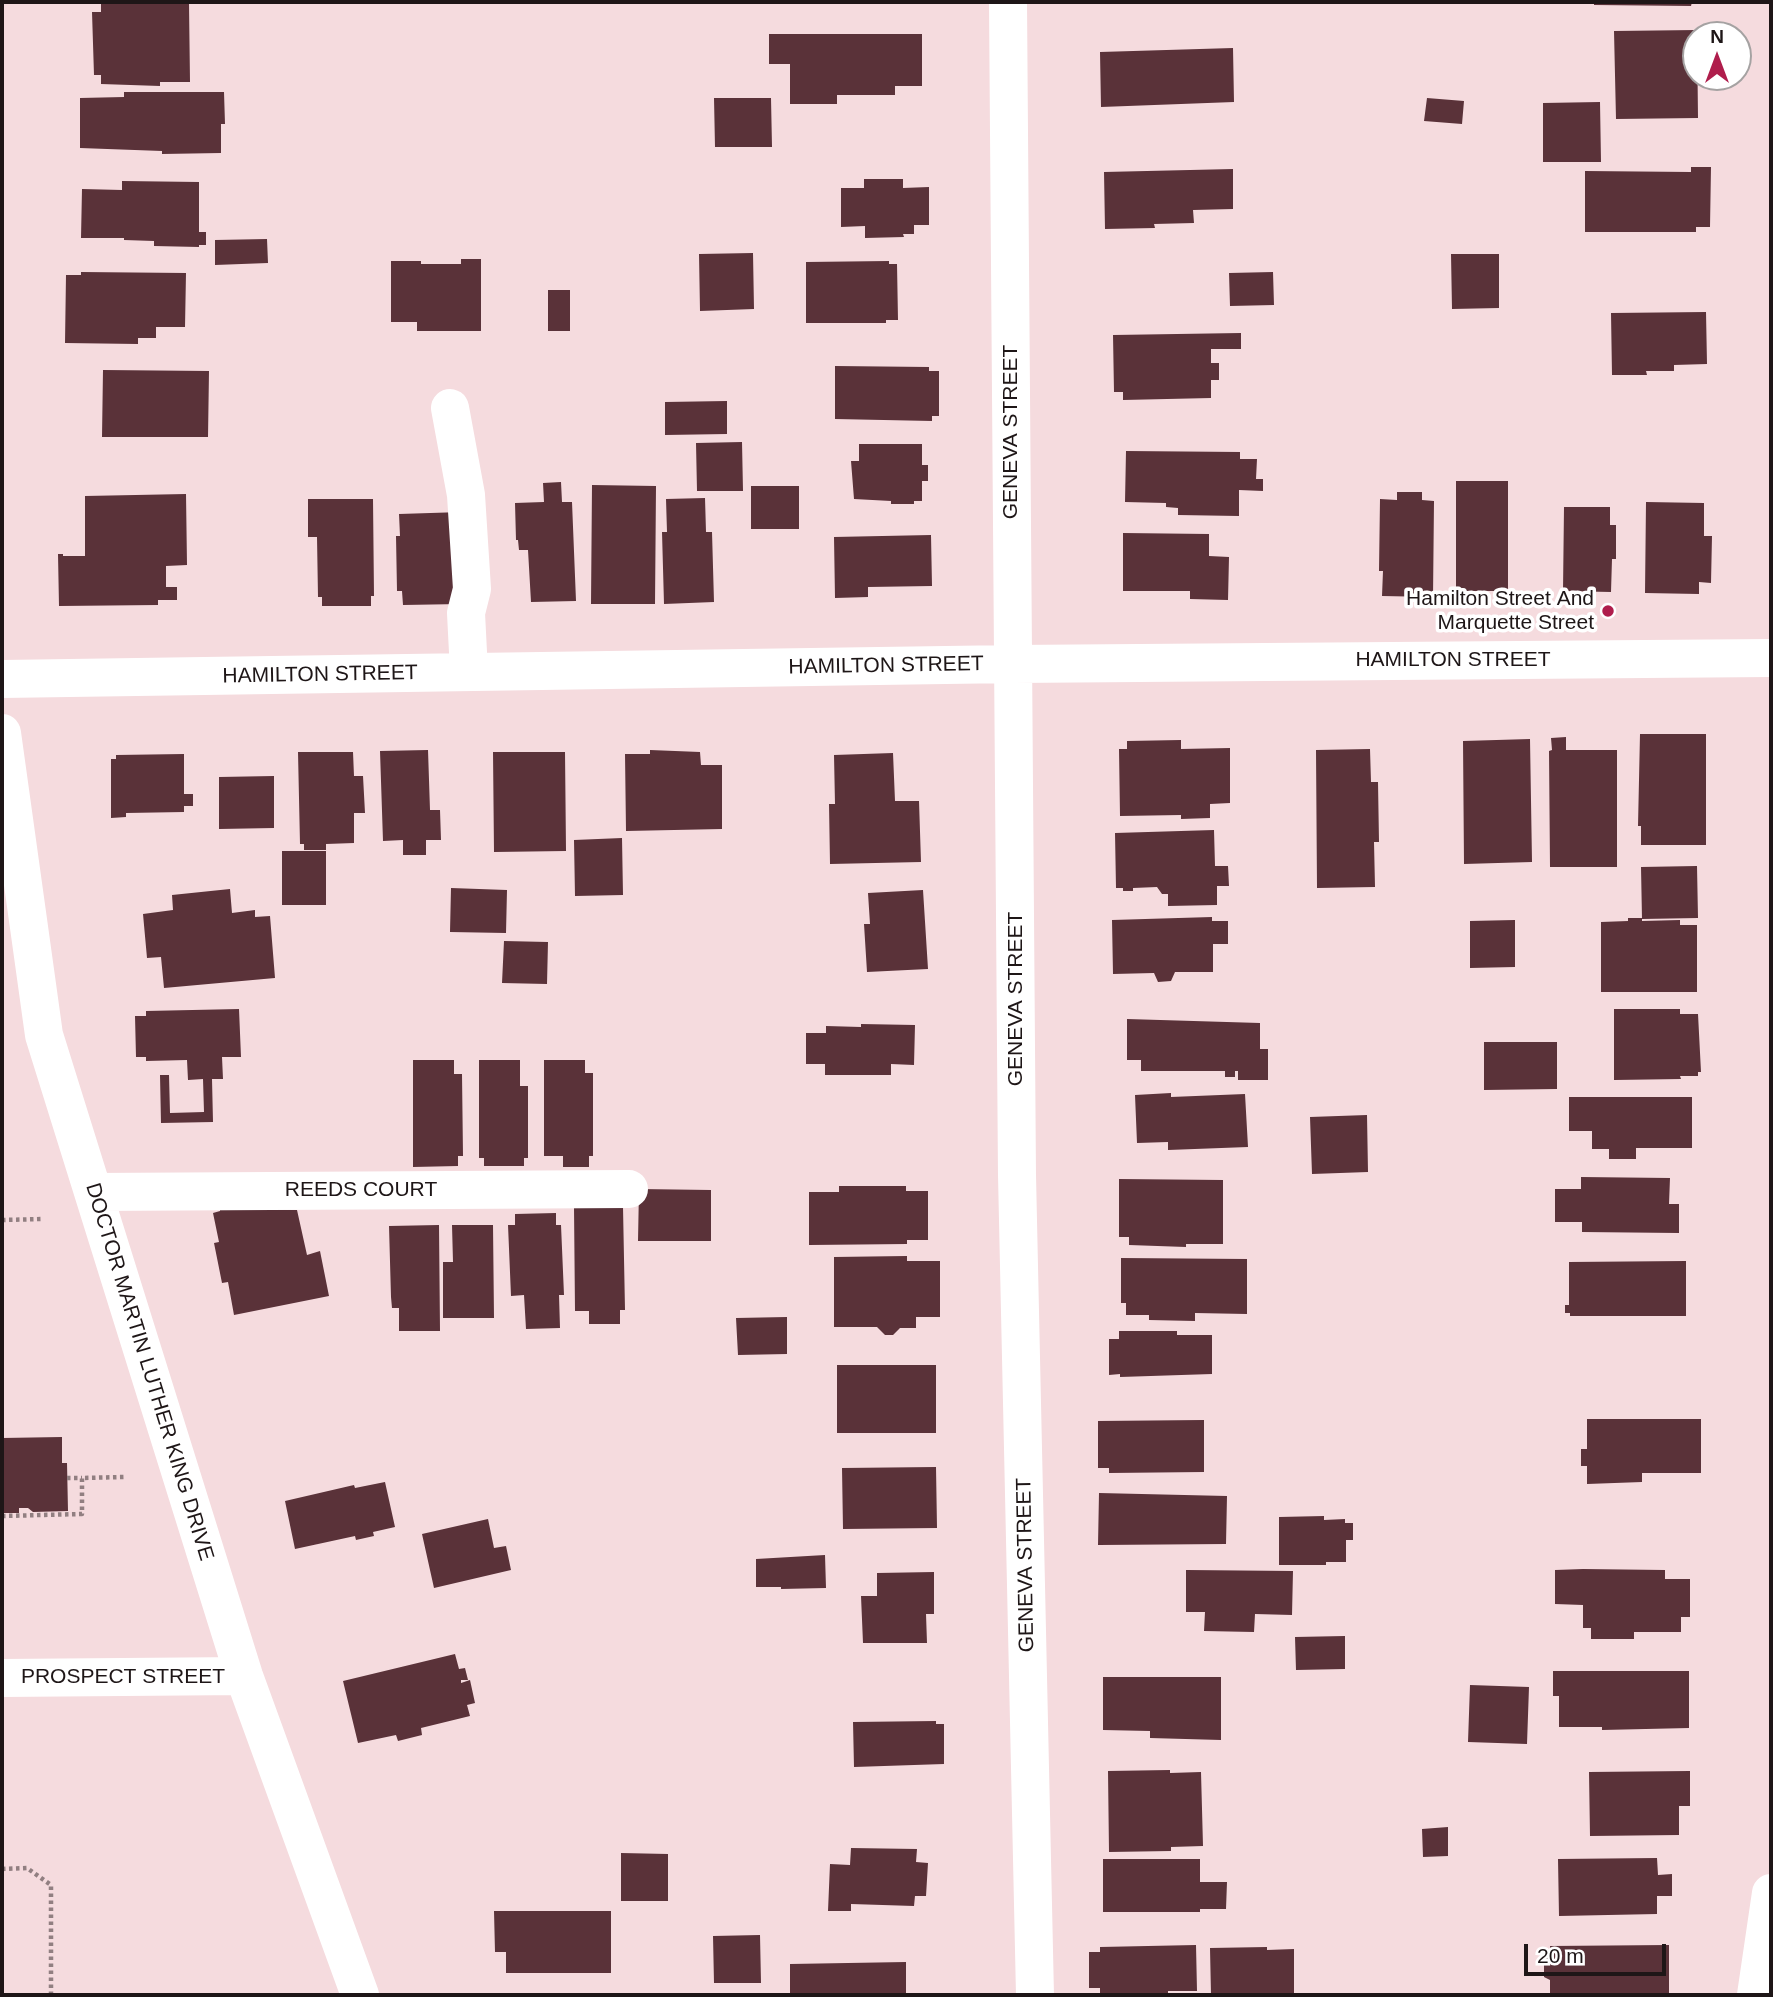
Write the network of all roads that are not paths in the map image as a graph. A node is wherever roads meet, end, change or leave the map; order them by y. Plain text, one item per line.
1 (1008, 2) edge
2 (450, 408) dead end
3 (1771, 658) edge
4 (1013, 664) junction
5 (469, 672) junction
6 (2, 679) edge
7 (2, 733) edge
8 (629, 1188) dead end
9 (93, 1192) junction
10 (243, 1676) junction
11 (2, 1678) edge
12 (1771, 1893) edge
13 (360, 1995) edge
14 (1035, 1995) edge
15 (1756, 1995) edge

1 - 4 street, GENEVA STREET
2 - 5 street
3 - 4 street, HAMILTON STREET
4 - 5 street, HAMILTON STREET
4 - 14 street, GENEVA STREET
5 - 6 street, HAMILTON STREET
7 - 9 street, DOCTOR MARTIN LUTHER KING DRIVE
8 - 9 street, REEDS COURT
9 - 10 street, DOCTOR MARTIN LUTHER KING DRIVE
10 - 11 street, PROSPECT STREET
10 - 13 street, DOCTOR MARTIN LUTHER KING DRIVE
12 - 15 street

